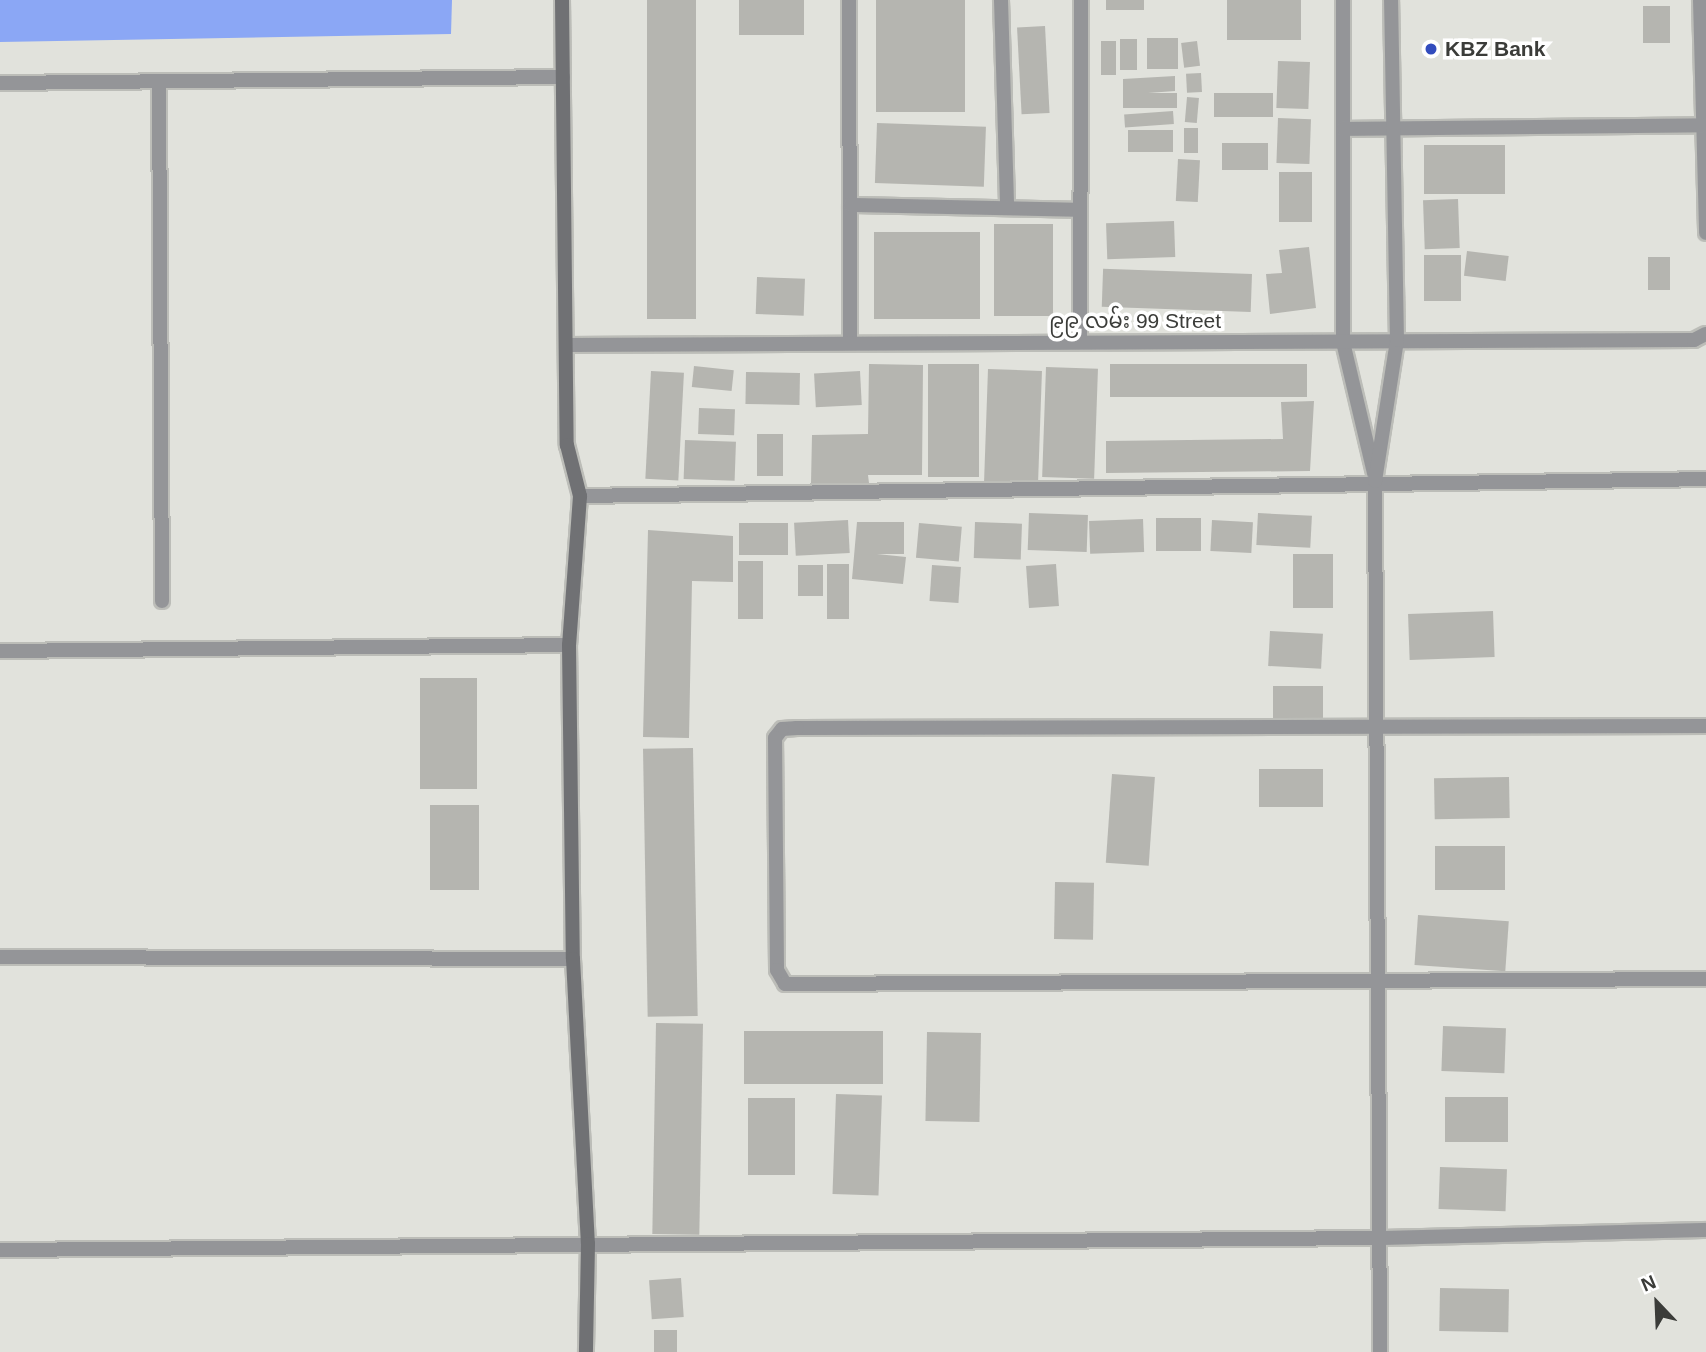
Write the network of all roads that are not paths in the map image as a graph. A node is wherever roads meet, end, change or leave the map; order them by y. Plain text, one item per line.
1 (562, 0) edge
2 (849, 0) edge
3 (1001, 0) edge
4 (1081, 0) edge
5 (1343, 0) edge
6 (1391, 0) edge
7 (1700, 0) edge
8 (563, 77) junction
9 (159, 81) junction
10 (0, 83) edge
11 (1703, 125) junction
12 (1344, 129) junction
13 (1393, 129) junction
14 (850, 205) junction
15 (1007, 208) junction
16 (1080, 210) junction
17 (1706, 233) edge
18 (1705, 336) edge
19 (1396, 340) junction
20 (1080, 342) junction
21 (1343, 342) junction
22 (850, 343) junction
23 (566, 345) junction
24 (1706, 479) edge
25 (1375, 481) junction
26 (580, 496) junction
27 (162, 601) dead end
28 (569, 645) junction
29 (0, 650) edge
30 (1706, 726) edge
31 (1377, 730) junction
32 (0, 957) edge
33 (573, 959) junction
34 (1706, 979) edge
35 (1378, 982) junction
36 (1706, 1230) edge
37 (1378, 1238) junction
38 (587, 1244) junction
39 (0, 1250) edge
40 (586, 1352) edge
41 (1380, 1352) edge

1 - 8 street
2 - 14 street
3 - 15 street
4 - 16 street
5 - 12 street
6 - 13 street
7 - 11 street
8 - 9 street
8 - 23 street
9 - 10 street
9 - 27 street
11 - 13 street
11 - 17 street
12 - 13 street
12 - 21 street
13 - 19 street
14 - 15 street
14 - 22 street
15 - 16 street
16 - 20 street
18 - 19 street, ၉၉ လမ်း 99 Street
19 - 21 street, ၉၉ လမ်း 99 Street
19 - 25 street
20 - 21 street, ၉၉ လမ်း 99 Street
20 - 22 street, ၉၉ လမ်း 99 Street
21 - 25 street
22 - 23 street, ၉၉ လမ်း 99 Street
23 - 26 street
24 - 25 street
25 - 26 street
25 - 31 street
26 - 28 street
28 - 29 street
28 - 33 street
30 - 31 street
31 - 35 street
31 - 35 street
32 - 33 street
33 - 38 street
34 - 35 street
35 - 37 street
36 - 37 street
37 - 38 street
37 - 41 street
38 - 39 street
38 - 40 street

